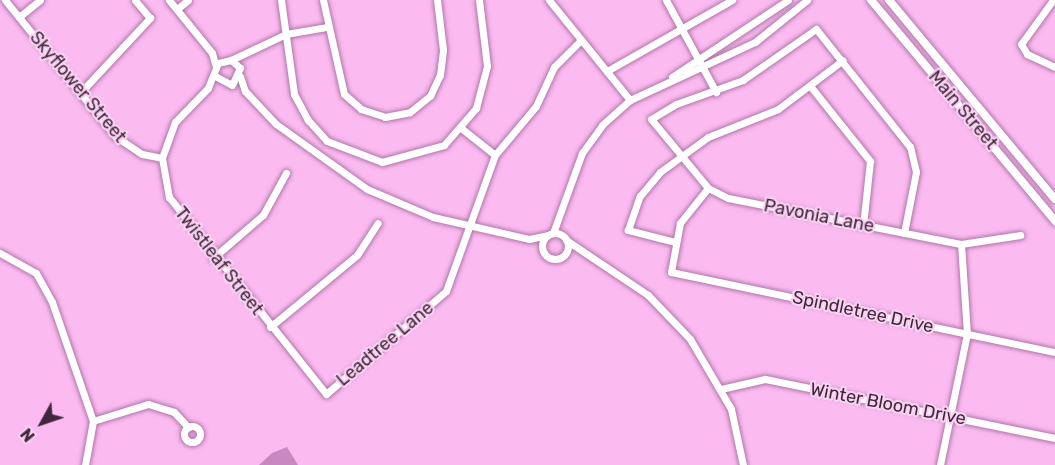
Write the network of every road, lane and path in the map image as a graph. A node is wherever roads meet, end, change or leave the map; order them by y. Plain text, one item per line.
1 (5, 0) edge
2 (40, 0) edge
3 (135, 0) edge
4 (169, 0) edge
5 (188, 0) edge
6 (281, 0) edge
7 (323, 0) edge
8 (437, 0) edge
9 (479, 0) edge
10 (549, 0) edge
11 (666, 0) edge
12 (732, 0) edge
13 (788, 0) edge
14 (807, 0) edge
15 (871, 0) edge
16 (889, 0) edge
17 (1053, 0) edge
18 (177, 9) junction
19 (19, 17) junction
20 (327, 27) junction
21 (686, 31) junction
22 (286, 34) junction
23 (581, 40) junction
24 (212, 52) junction
25 (246, 56) junction
26 (699, 57) junction
27 (229, 59) junction
28 (843, 60) junction
29 (216, 67) junction
30 (1055, 67) edge
31 (704, 69) junction
32 (607, 71) junction
33 (240, 74) junction
34 (215, 76) junction
35 (672, 78) junction
36 (228, 85) junction
37 (811, 87) junction
38 (208, 88) junction
39 (245, 91) junction
40 (716, 92) junction
41 (80, 93) junction
42 (630, 100) junction
43 (461, 129) junction
44 (680, 154) junction
45 (495, 155) junction
46 (162, 158) junction
47 (286, 173) dead end
48 (708, 188) junction
49 (1055, 199) edge
50 (563, 214) junction
51 (1055, 221) edge
52 (378, 223) dead end
53 (468, 225) junction
54 (863, 225) junction
55 (904, 233) junction
56 (550, 234) junction
57 (1020, 235) dead end
58 (564, 238) junction
59 (529, 239) junction
60 (675, 242) junction
61 (961, 244) junction
62 (544, 252) junction
63 (0, 253) edge
64 (565, 254) junction
65 (582, 255) junction
66 (213, 258) junction
67 (270, 327) junction
68 (967, 334) junction
69 (1055, 352) edge
70 (721, 389) junction
71 (326, 394) joint
72 (950, 416) junction
73 (93, 421) junction
74 (188, 427) dead end
75 (1055, 438) edge
76 (85, 465) edge
77 (743, 465) edge
78 (940, 465) edge

1 - 19 street, Skyflower Street
2 - 19 street
3 - 41 street
4 - 18 street
5 - 18 street
6 - 22 street
7 - 20 street
8 - 20 street
9 - 43 street
10 - 23 street
11 - 21 street
12 - 21 street
13 - 26 street
14 - 31 street
15 - 51 main road, Main Street
16 - 49 main road, Main Street
17 - 30 street
18 - 24 street
19 - 41 street, Skyflower Street
20 - 22 street
21 - 26 street
21 - 32 street
22 - 25 street
22 - 43 street
23 - 32 street
23 - 45 street
24 - 27 street
24 - 29 street
25 - 27 street
25 - 33 street
26 - 31 street
26 - 35 street
27 - 29 street
27 - 33 street
28 - 37 street
28 - 40 street
28 - 55 street
29 - 34 street
31 - 35 street
31 - 40 street
32 - 42 street
33 - 36 street
33 - 39 street
34 - 36 street
34 - 38 street
35 - 42 street
36 - 38 street
36 - 39 street
37 - 44 street
37 - 54 street
38 - 46 street
39 - 53 street
40 - 44 street, Pavonia Lane
41 - 46 street, Skyflower Street
42 - 50 street
43 - 45 street
44 - 48 street, Pavonia Lane
44 - 60 street
45 - 53 street, Leadtree Lane
46 - 66 street, Twistleaf Street
47 - 66 street
48 - 54 street, Pavonia Lane
48 - 60 street
50 - 56 street
50 - 58 street
52 - 67 street
53 - 59 street
53 - 71 street, Leadtree Lane
54 - 55 street, Pavonia Lane
55 - 61 street, Pavonia Lane
56 - 58 street
56 - 59 street
56 - 62 street
57 - 61 street, Pavonia Lane
58 - 64 street
58 - 65 street
59 - 62 street
60 - 68 street, Spindletree Drive
61 - 68 street
62 - 64 street
63 - 73 street
64 - 65 street
65 - 70 street
66 - 67 street, Twistleaf Street
67 - 71 street, Twistleaf Street
68 - 69 street, Spindletree Drive
68 - 72 street
70 - 72 street, Winter Bloom Drive
70 - 77 street
72 - 75 street, Winter Bloom Drive
72 - 78 street
73 - 74 street
73 - 76 street

